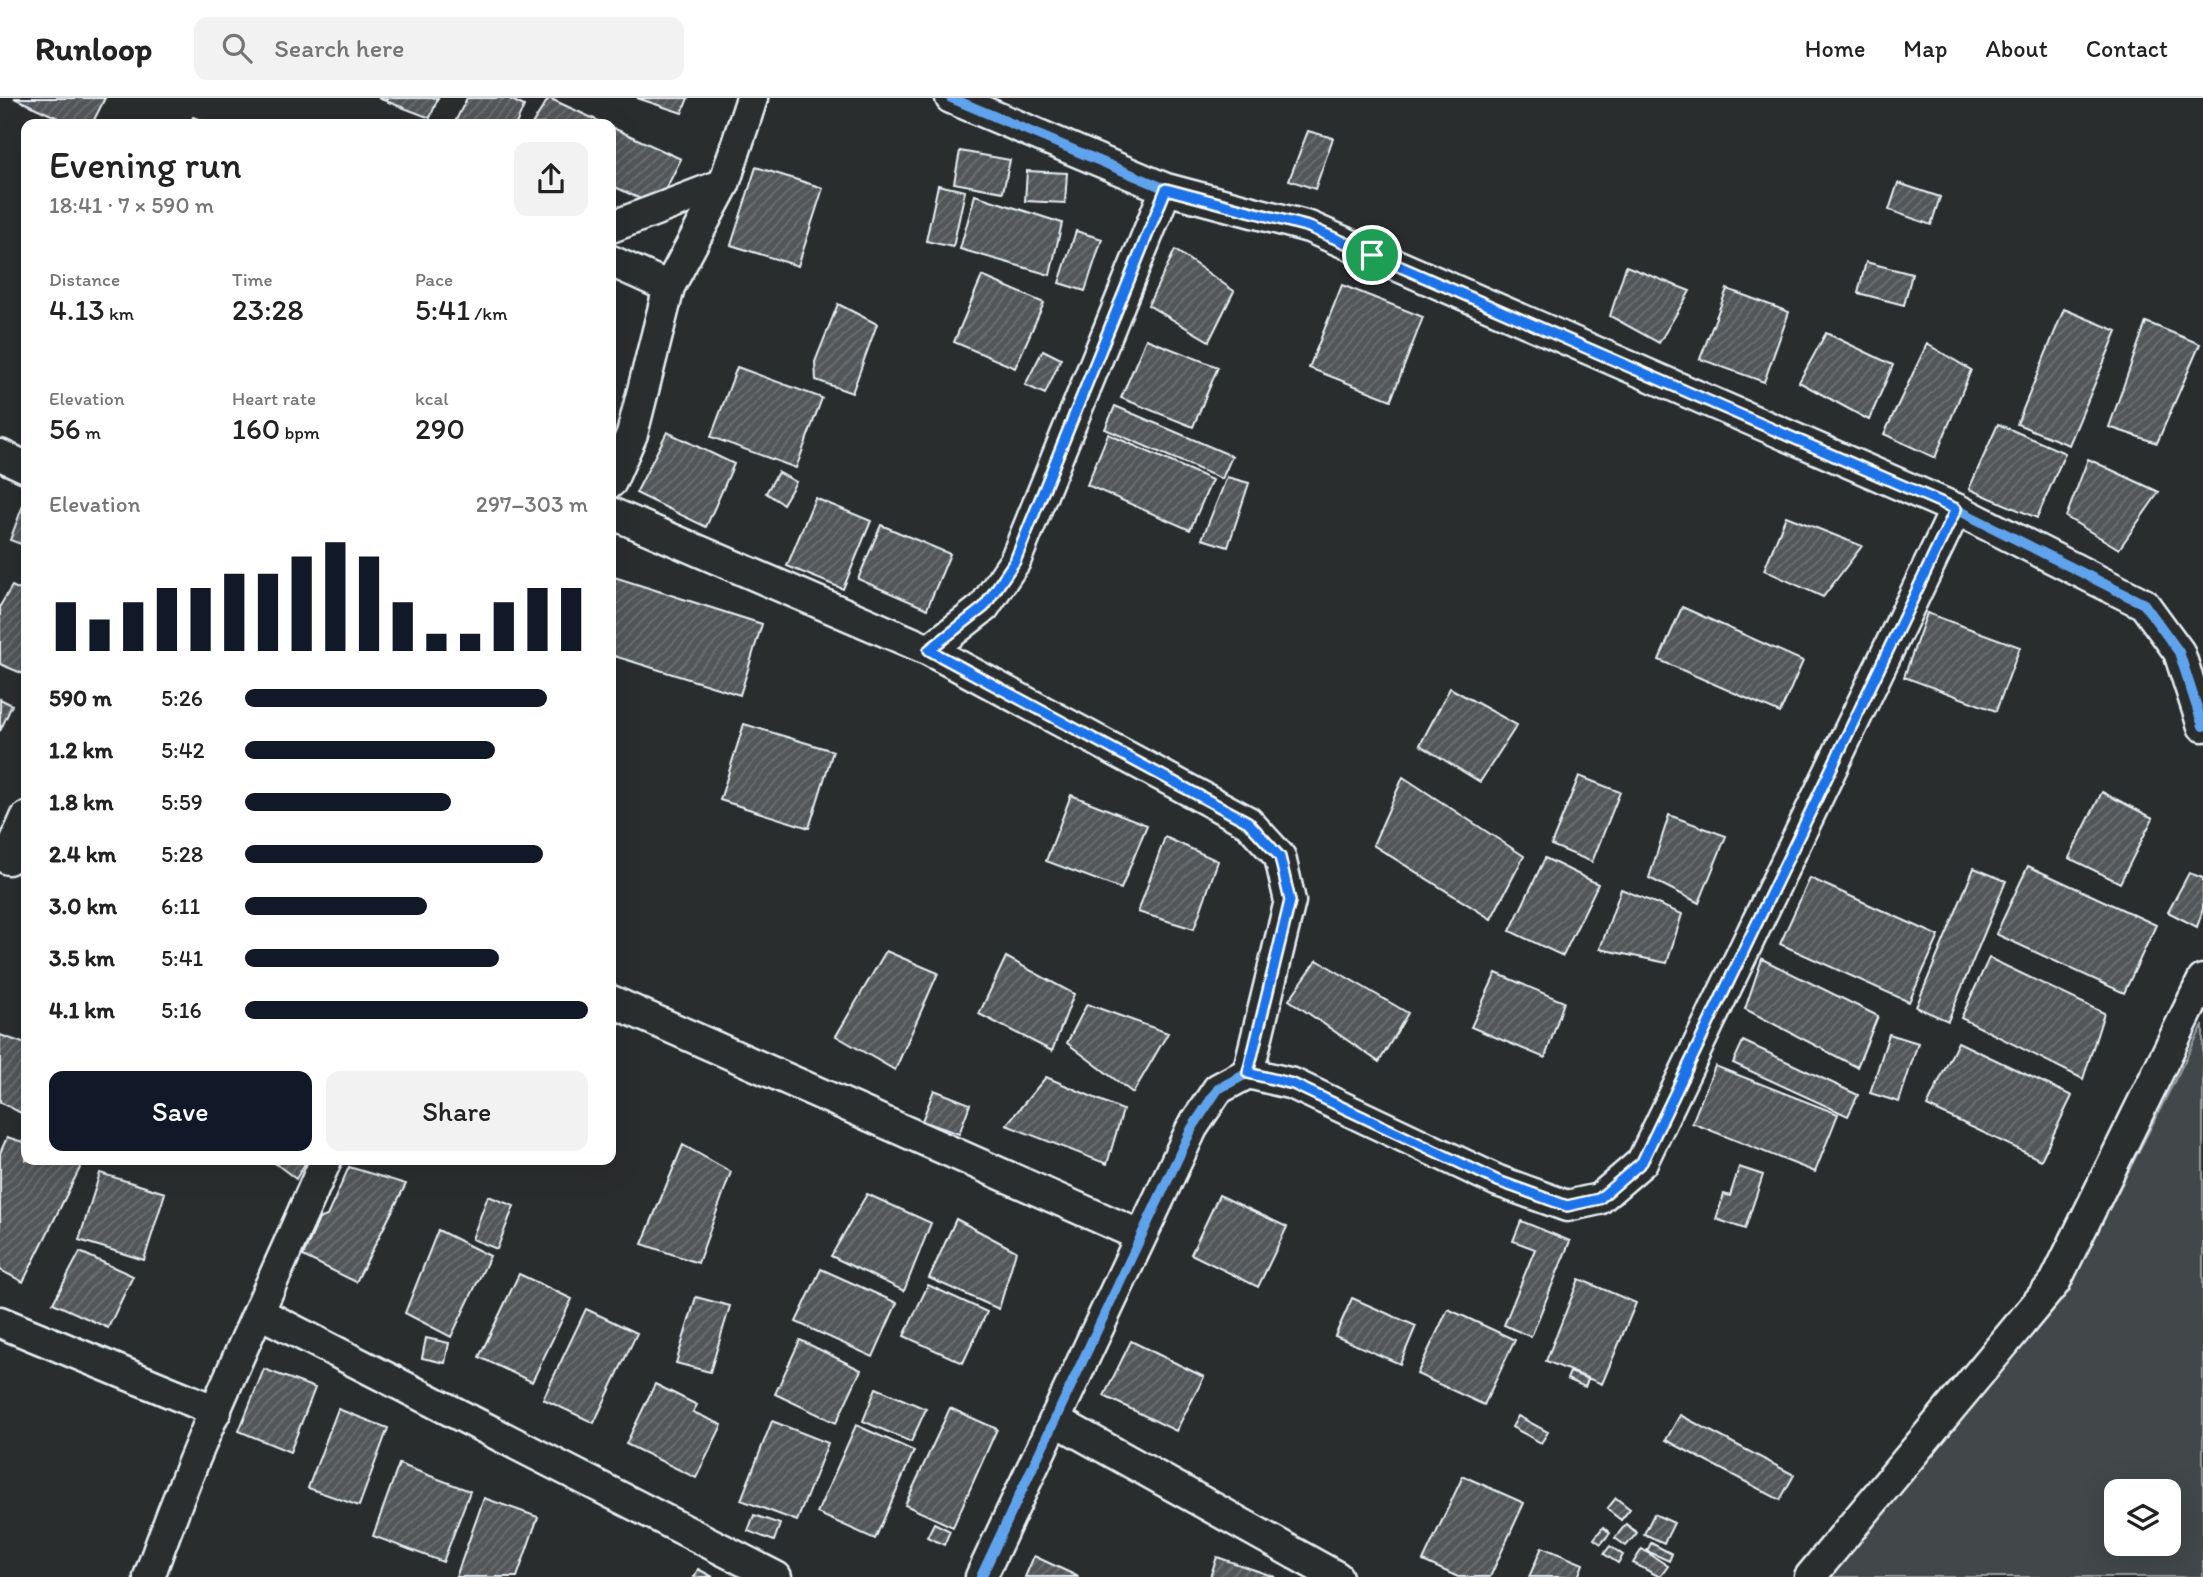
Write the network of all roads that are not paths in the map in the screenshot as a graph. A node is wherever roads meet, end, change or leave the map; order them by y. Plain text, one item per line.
1 (752, 98) edge
2 (951, 98) edge
3 (724, 184) junction
4 (1166, 189) junction
5 (616, 225) edge
6 (616, 263) edge
7 (669, 287) junction
8 (0, 455) edge
9 (21, 465) edge
10 (616, 471) edge
11 (1956, 509) junction
12 (616, 515) edge
13 (929, 650) junction
14 (2203, 726) edge
15 (21, 832) edge
16 (11, 861) edge
17 (2203, 980) edge
18 (616, 1003) edge
19 (1248, 1073) junction
20 (324, 1165) edge
21 (1141, 1236) junction
22 (260, 1313) junction
23 (0, 1322) edge
24 (216, 1411) junction
25 (1055, 1420) junction
26 (149, 1577) edge
27 (776, 1577) edge
28 (981, 1577) edge
29 (1337, 1577) edge
30 (1810, 1577) edge

1 - 3 street
2 - 4 street
3 - 5 street
3 - 7 street
4 - 11 street
4 - 13 street
6 - 7 street
7 - 10 street
8 - 9 street
11 - 14 street
11 - 19 street
12 - 13 street
13 - 19 street
15 - 16 street
17 - 30 street
18 - 21 street
19 - 21 street
20 - 22 street
21 - 25 street
22 - 24 street
22 - 27 street
23 - 24 street
24 - 26 street
25 - 28 street
25 - 29 street

